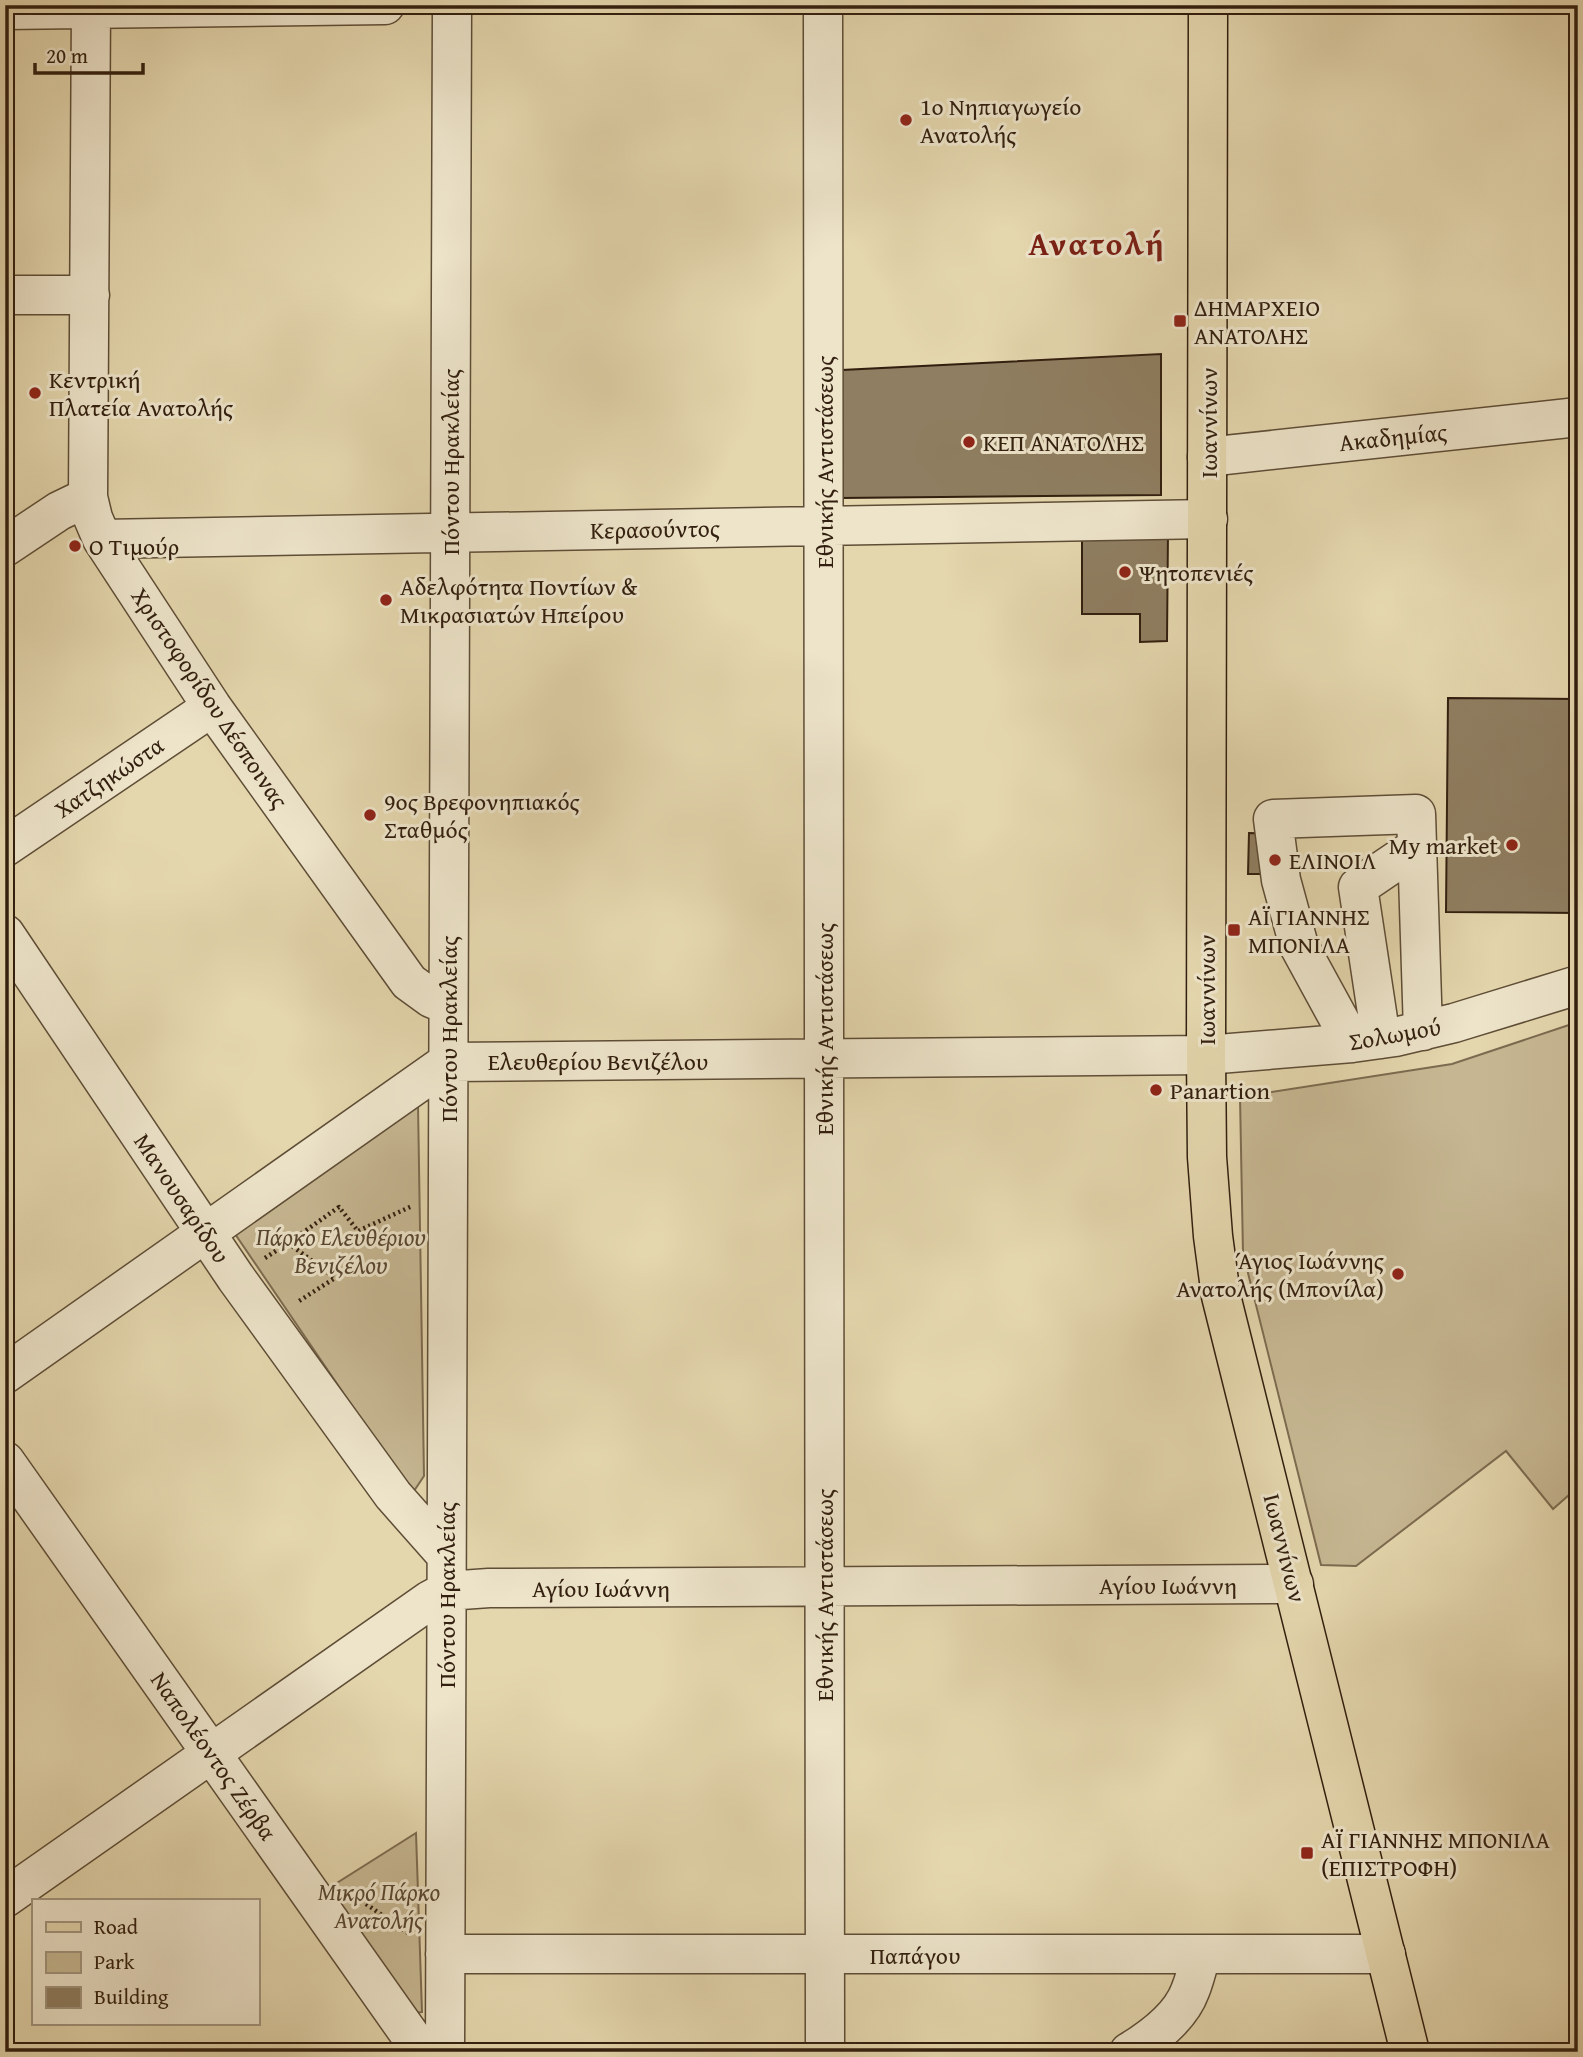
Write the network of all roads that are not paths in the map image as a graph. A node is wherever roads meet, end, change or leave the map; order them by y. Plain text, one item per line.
1 (385, 5) edge
2 (452, 5) edge
3 (823, 5) edge
4 (1208, 5) edge
5 (91, 7) edge
6 (5, 10) edge
7 (5, 295) edge
8 (90, 295) junction
9 (1578, 417) edge
10 (1207, 457) junction
11 (88, 497) junction
12 (1208, 519) junction
13 (824, 526) junction
14 (450, 533) junction
15 (103, 540) junction
16 (5, 547) edge
17 (212, 707) junction
18 (1417, 846) junction
19 (5, 847) edge
20 (5, 934) edge
21 (1578, 985) edge
22 (448, 1005) junction
23 (1423, 1031) junction
24 (1366, 1041) junction
25 (1206, 1055) junction
26 (824, 1059) junction
27 (448, 1062) junction
28 (206, 1232) junction
29 (5, 1374) edge
30 (5, 1461) edge
31 (446, 1573) junction
32 (1294, 1584) junction
33 (824, 1587) junction
34 (212, 1753) junction
35 (5, 1898) edge
36 (445, 1954) junction
37 (1201, 1954) junction
38 (1386, 1954) junction
39 (824, 1955) junction
40 (422, 2052) edge
41 (445, 2052) edge
42 (825, 2052) edge
43 (1129, 2052) edge
44 (1410, 2052) edge

1 - 5 street
2 - 14 street, Πόντου Ηρακλείας
3 - 13 street, Εθνικής Αντιστάσεως
4 - 10 main road, Ιωαννίνων
5 - 6 street
5 - 8 street, Χριστοφορίδου Δέσποινας
7 - 8 street
8 - 11 street, Χριστοφορίδου Δέσποινας
9 - 10 street, Ακαδημίας
10 - 12 main road, Ιωαννίνων
11 - 15 street, Χριστοφορίδου Δέσποινας
11 - 16 street
12 - 13 street, Κερασούντος
12 - 25 main road, Ιωαννίνων
13 - 14 street, Κερασούντος
13 - 26 street, Εθνικής Αντιστάσεως
14 - 15 street, Κερασούντος
14 - 22 street, Πόντου Ηρακλείας
15 - 17 street, Χριστοφορίδου Δέσποινας
17 - 19 street, Χατζηκώστα
17 - 22 street, Χριστοφορίδου Δέσποινας
18 - 23 street
18 - 24 street
18 - 24 street
20 - 28 street, Μανουσαρίδου
21 - 23 street, Σολωμού
22 - 27 street, Πόντου Ηρακλείας
23 - 24 street, Σολωμού
24 - 25 street, Σολωμού
25 - 26 street, Ελευθερίου Βενιζέλου
25 - 32 main road, Ιωαννίνων
26 - 27 street, Ελευθερίου Βενιζέλου
26 - 33 street, Εθνικής Αντιστάσεως
27 - 28 street
27 - 31 street, Πόντου Ηρακλείας
28 - 29 street
28 - 31 street, Μανουσαρίδου
30 - 34 street, Ναπολέοντος Ζέρβα
31 - 33 street, Αγίου Ιωάννη
31 - 34 street, Αγίου Ιωάννη
31 - 36 street, Πόντου Ηρακλείας
32 - 33 street, Αγίου Ιωάννη
32 - 38 main road, Ιωαννίνων
33 - 39 street, Εθνικής Αντιστάσεως
34 - 35 street, Αγίου Ιωάννη
34 - 40 street, Ναπολέοντος Ζέρβα
36 - 39 street, Παπάγου
36 - 41 street, Πόντου Ηρακλείας
37 - 38 street, Παπάγου
37 - 39 street, Παπάγου
37 - 43 street
38 - 44 main road, Ιωαννίνων
39 - 42 street, Εθνικής Αντιστάσεως

